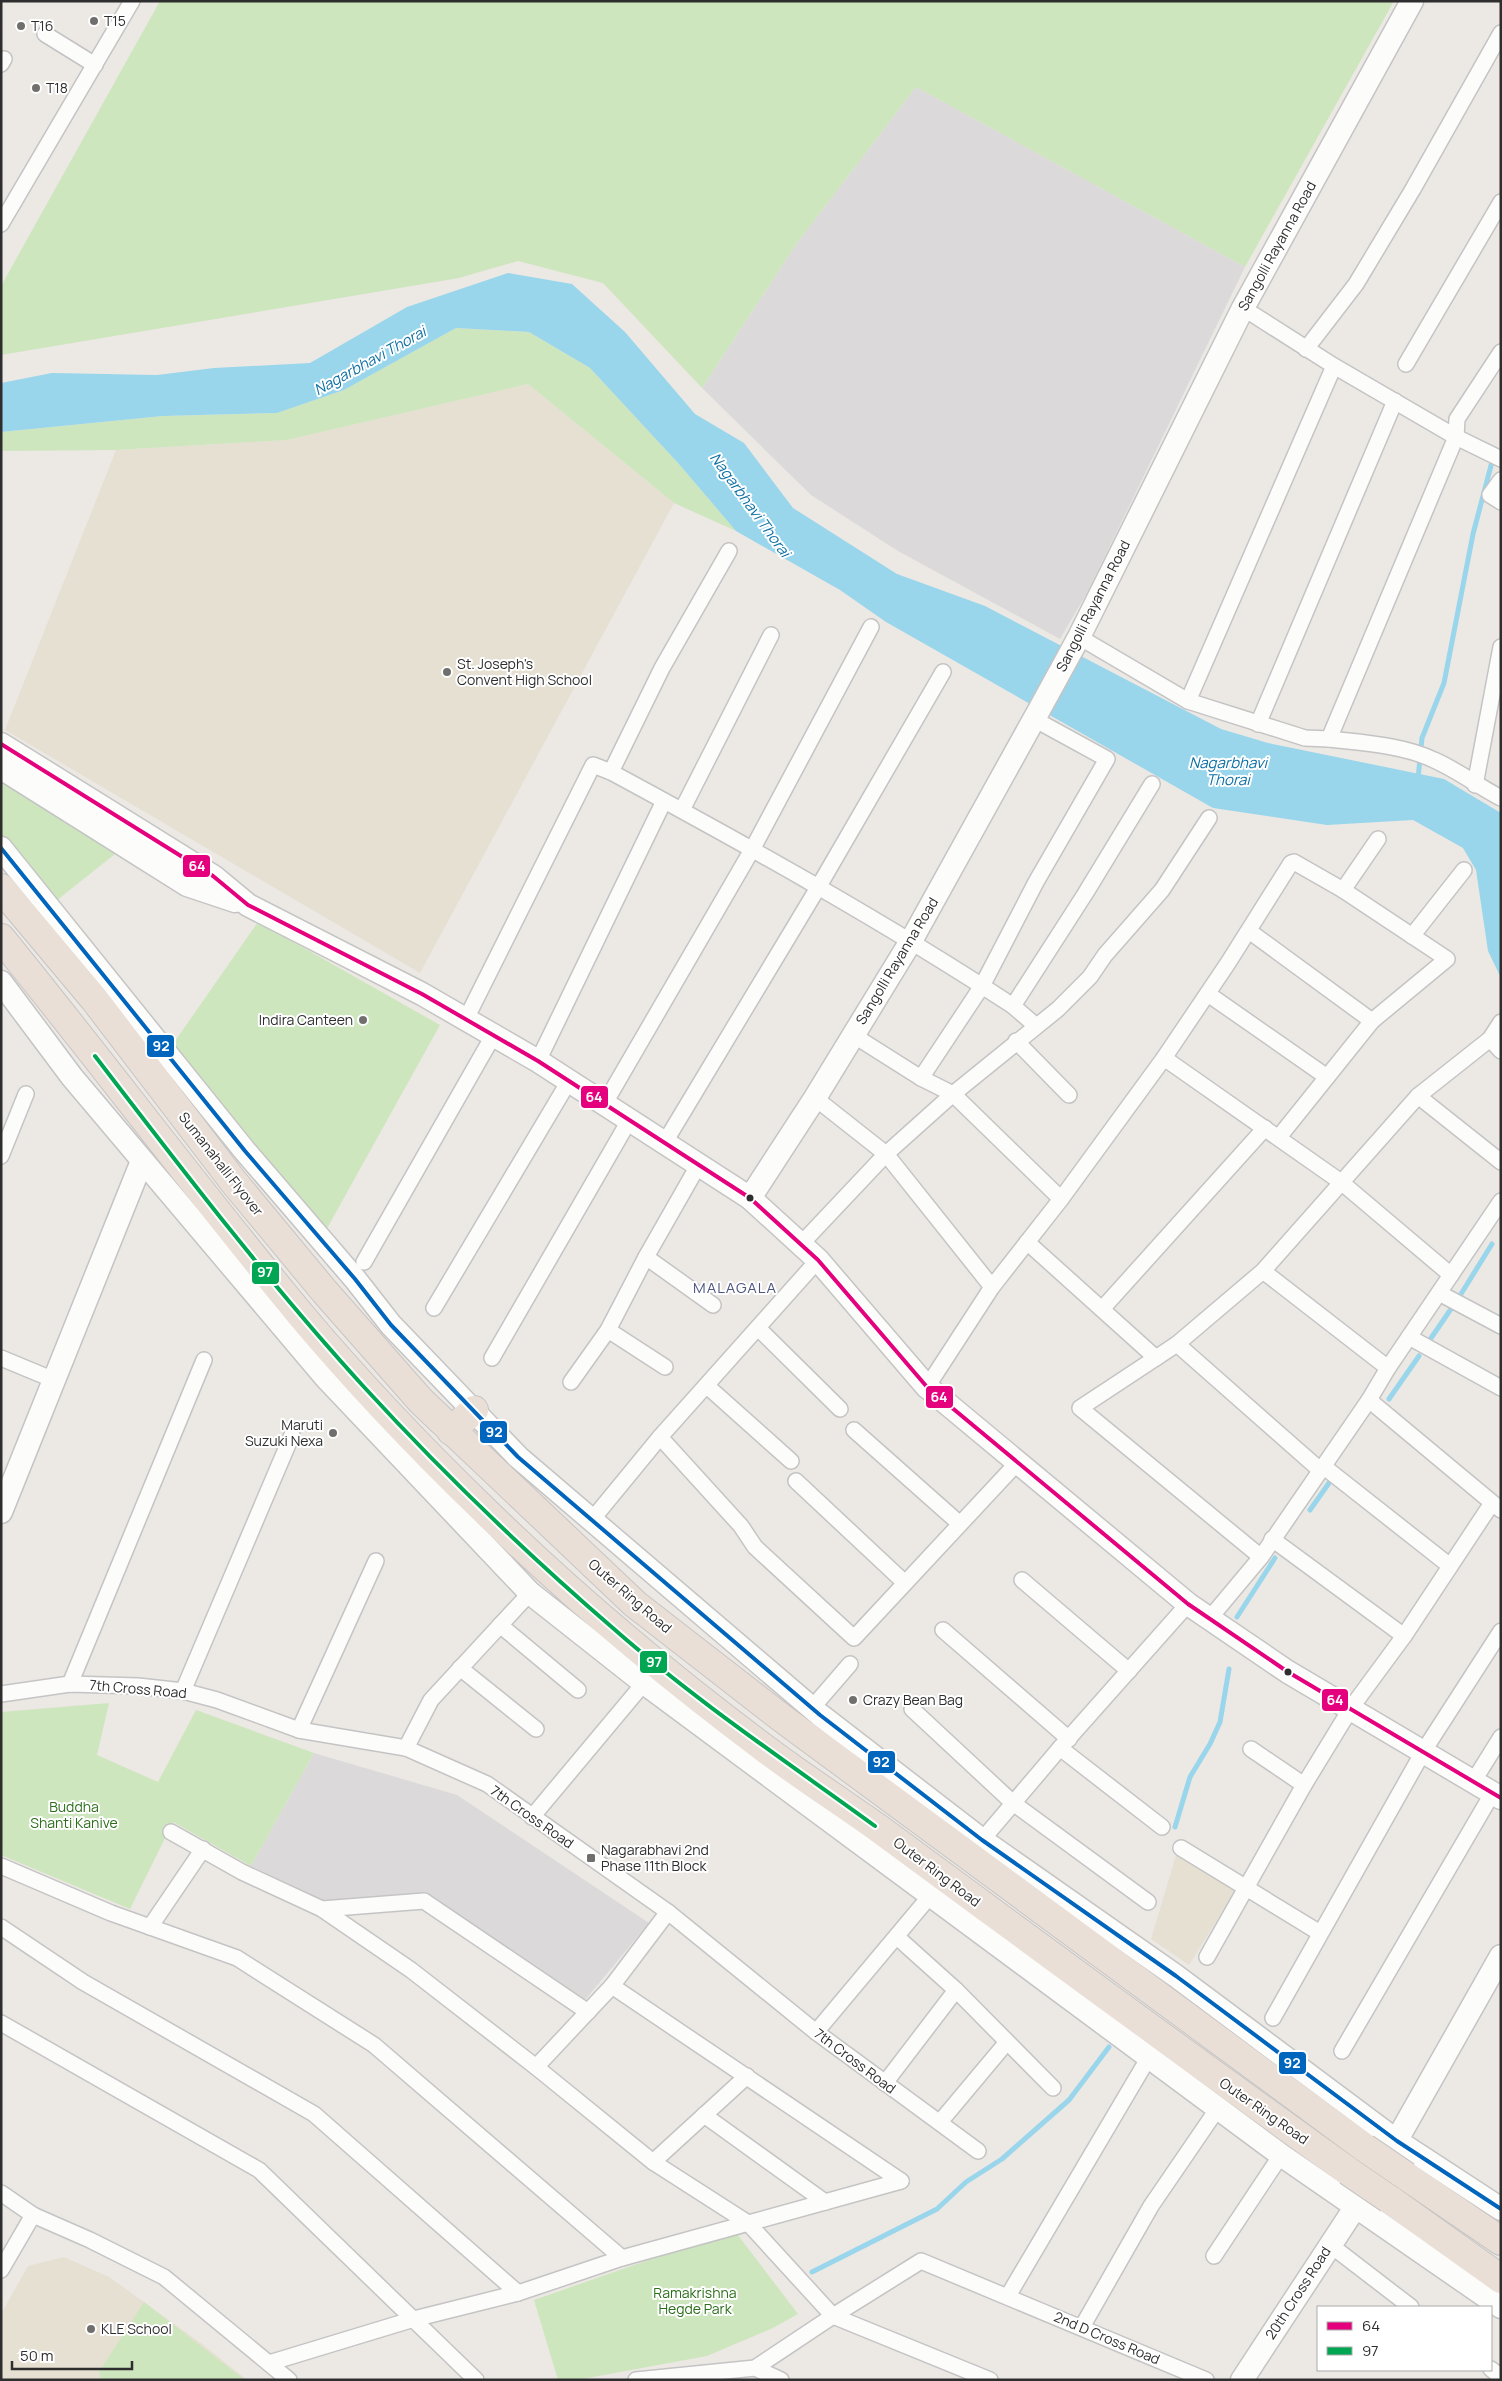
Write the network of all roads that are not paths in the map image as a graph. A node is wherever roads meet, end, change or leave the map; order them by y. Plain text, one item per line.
1 (132, 1) edge
2 (1412, 1) edge
3 (1501, 33) edge
4 (45, 34) dead end
5 (94, 65) junction
6 (1501, 202) edge
7 (1, 224) edge
8 (1243, 308) junction
9 (1306, 349) junction
10 (1501, 352) edge
11 (1406, 364) dead end
12 (1334, 366) junction
13 (1395, 401) junction
14 (1456, 437) junction
15 (1494, 456) edge
16 (1501, 480) edge
17 (1501, 502) edge
18 (729, 552) dead end
19 (871, 627) dead end
20 (771, 635) dead end
21 (1076, 642) junction
22 (1501, 647) edge
23 (943, 672) dead end
24 (1188, 701) junction
25 (1036, 715) junction
26 (1258, 724) junction
27 (1329, 740) junction
28 (1, 744) edge
29 (1, 768) edge
30 (611, 772) junction
31 (1152, 784) dead end
32 (1475, 785) junction
33 (1501, 798) edge
34 (664, 801) junction
35 (682, 810) junction
36 (1209, 818) dead end
37 (1378, 840) dead end
38 (1, 848) edge
39 (753, 848) junction
40 (1464, 870) dead end
41 (818, 886) junction
42 (1, 888) edge
43 (1343, 890) junction
44 (248, 905) junction
45 (1249, 931) junction
46 (1412, 936) junction
47 (1, 938) edge
48 (911, 941) junction
49 (1, 982) edge
50 (982, 986) junction
51 (1208, 994) junction
52 (1013, 1006) junction
53 (466, 1019) junction
54 (1372, 1020) junction
55 (1501, 1022) edge
56 (1036, 1025) junction
57 (493, 1036) junction
58 (853, 1036) junction
59 (1490, 1039) junction
60 (1016, 1041) junction
61 (1501, 1051) edge
62 (1164, 1058) junction
63 (538, 1061) junction
64 (1327, 1077) junction
65 (921, 1078) junction
66 (569, 1081) junction
67 (26, 1094) dead end
68 (953, 1094) junction
69 (1069, 1095) dead end
70 (1418, 1096) junction
71 (815, 1098) junction
72 (604, 1102) junction
73 (630, 1119) junction
74 (1265, 1128) junction
75 (1279, 1138) junction
76 (665, 1142) junction
77 (886, 1154) junction
78 (1, 1156) edge
79 (142, 1160) junction
80 (1501, 1162) edge
81 (700, 1164) junction
82 (1341, 1182) junction
83 (750, 1198) junction
84 (1061, 1199) junction
85 (1501, 1201) edge
86 (1027, 1242) junction
87 (802, 1243) junction
88 (646, 1257) junction
89 (818, 1260) junction
90 (364, 1262) dead end
91 (1264, 1271) junction
92 (1451, 1275) junction
93 (992, 1287) junction
94 (1439, 1293) junction
95 (713, 1305) dead end
96 (434, 1308) dead end
97 (1102, 1309) junction
98 (1501, 1326) edge
99 (758, 1328) junction
100 (608, 1330) junction
101 (1409, 1337) junction
102 (1177, 1344) junction
103 (1, 1358) edge
104 (492, 1358) dead end
105 (1156, 1358) junction
106 (204, 1360) dead end
107 (665, 1367) dead end
108 (1388, 1368) junction
109 (54, 1380) junction
110 (571, 1382) dead end
111 (707, 1386) junction
112 (927, 1387) junction
113 (1501, 1388) edge
114 (1369, 1400) junction
115 (840, 1409) dead end
116 (474, 1410) junction
117 (854, 1430) dead end
118 (451, 1431) junction
119 (395, 1434) junction
120 (292, 1435) dead end
121 (660, 1438) junction
122 (791, 1461) dead end
123 (1018, 1462) junction
124 (1322, 1468) junction
125 (796, 1481) dead end
126 (1496, 1507) edge
127 (1, 1512) edge
128 (591, 1521) junction
129 (960, 1524) junction
130 (1272, 1539) junction
131 (1261, 1556) junction
132 (376, 1561) dead end
133 (1450, 1566) junction
134 (1022, 1580) dead end
135 (905, 1583) junction
136 (530, 1593) junction
137 (1188, 1604) junction
138 (1210, 1618) junction
139 (500, 1625) junction
140 (943, 1630) dead end
141 (1501, 1631) edge
142 (1404, 1636) junction
143 (850, 1664) dead end
144 (460, 1668) junction
145 (1129, 1671) junction
146 (644, 1683) junction
147 (70, 1684) junction
148 (578, 1690) dead end
149 (183, 1691) junction
150 (1, 1694) edge
151 (812, 1708) junction
152 (1351, 1708) junction
153 (912, 1709) dead end
154 (536, 1729) dead end
155 (299, 1730) junction
156 (1501, 1737) edge
157 (1064, 1744) junction
158 (406, 1748) junction
159 (1251, 1749) dead end
160 (1423, 1752) junction
161 (1304, 1784) junction
162 (1488, 1791) edge
163 (1013, 1803) junction
164 (532, 1817) junction
165 (1162, 1827) dead end
166 (172, 1832) dead end
167 (982, 1840) junction
168 (1181, 1848) dead end
169 (203, 1849) junction
170 (1, 1866) edge
171 (1244, 1888) junction
172 (930, 1896) junction
173 (1148, 1902) dead end
174 (322, 1909) junction
175 (668, 1912) junction
176 (1, 1927) edge
177 (150, 1927) junction
178 (1320, 1933) junction
179 (897, 1937) junction
180 (1501, 1956) edge
181 (1206, 1957) dead end
182 (612, 1986) junction
183 (956, 1990) junction
184 (588, 2012) junction
185 (1273, 2018) dead end
186 (1, 2023) edge
187 (816, 2032) junction
188 (1007, 2042) junction
189 (1342, 2052) dead end
190 (1149, 2057) junction
191 (536, 2067) junction
192 (747, 2076) junction
193 (885, 2083) junction
194 (1053, 2088) dead end
195 (1218, 2108) junction
196 (704, 2115) junction
197 (940, 2122) junction
198 (1397, 2141) junction
199 (978, 2151) dead end
200 (1281, 2155) junction
201 (653, 2162) junction
202 (1, 2193) edge
203 (825, 2202) junction
204 (1356, 2206) junction
205 (1501, 2209) edge
206 (33, 2214) junction
207 (748, 2223) junction
208 (1501, 2241) edge
209 (1329, 2244) junction
210 (1214, 2256) dead end
211 (622, 2258) junction
212 (1, 2270) edge
213 (1501, 2279) edge
214 (518, 2293) junction
215 (1008, 2296) junction
216 (1408, 2306) edge
217 (1501, 2307) edge
218 (833, 2316) junction
219 (414, 2319) junction
220 (1082, 2327) junction
221 (269, 2363) junction
222 (756, 2368) junction
223 (289, 2380) edge
224 (476, 2380) edge
225 (636, 2380) edge
226 (781, 2380) edge
227 (990, 2380) edge
228 (1206, 2380) edge
229 (1242, 2380) edge

1 - 5 street
2 - 8 street, Sangolli Rayanna Road
3 - 9 street
4 - 5 street
5 - 7 street
6 - 11 street
8 - 9 street
8 - 21 street, Sangolli Rayanna Road
9 - 12 street
10 - 14 street
12 - 13 street
12 - 24 street
13 - 14 street
13 - 26 street
14 - 15 street
14 - 27 street
16 - 17 street
18 - 30 street
19 - 39 street
20 - 35 street
21 - 24 street
21 - 25 street, Sangolli Rayanna Road
22 - 32 street
23 - 41 street
24 - 26 street
25 - 48 street, Sangolli Rayanna Road
25 - 50 street
26 - 27 street
27 - 32 street
28 - 44 street
29 - 44 street
30 - 34 street
30 - 53 street
31 - 52 street
32 - 33 street
34 - 35 street
34 - 63 street
35 - 39 street
36 - 56 street
37 - 43 street
38 - 116 street
39 - 41 street
39 - 72 street
40 - 46 street
41 - 48 street
41 - 76 street
42 - 118 highway, Sumanahalli Flyover
43 - 45 street
43 - 46 street
44 - 53 street
45 - 51 street
45 - 54 street
46 - 54 street
47 - 119 highway
48 - 50 street
48 - 58 street, Sangolli Rayanna Road
49 - 79 street
50 - 52 street
50 - 65 street
51 - 62 street
51 - 64 street
52 - 56 street
53 - 57 street
54 - 64 street
55 - 59 street
56 - 60 street
57 - 63 street
57 - 90 street
58 - 65 street
58 - 71 street, Sangolli Rayanna Road
59 - 61 street
59 - 70 street
60 - 68 street
60 - 69 street
62 - 74 street
62 - 84 street
63 - 66 street
64 - 75 street
65 - 68 street
66 - 72 street
66 - 96 street
67 - 78 street
68 - 77 street
68 - 84 street
70 - 80 street
70 - 82 street
71 - 77 street
71 - 83 street, Sangolli Rayanna Road
72 - 73 street
73 - 76 street
73 - 104 street
74 - 75 street
74 - 97 street
75 - 82 street
76 - 81 street
77 - 87 street
77 - 93 street
79 - 109 street
79 - 119 street
81 - 83 street
81 - 88 street
82 - 91 street
82 - 92 street
83 - 87 street
84 - 86 street
85 - 92 street
86 - 93 street
86 - 97 street
87 - 89 street
88 - 95 street
88 - 100 street
89 - 99 street
89 - 112 street
91 - 102 street
91 - 108 street
92 - 94 street
93 - 112 street
94 - 98 street
94 - 101 street
97 - 105 street
99 - 111 street
99 - 115 street
100 - 107 street
100 - 110 street
101 - 108 street
101 - 113 street
102 - 105 street
102 - 124 street
103 - 109 street
105 - 131 street
106 - 147 street
108 - 114 street
109 - 127 street
111 - 121 street
111 - 122 street
112 - 123 street
114 - 124 street
114 - 126 street
116 - 118 highway
116 - 128 street
117 - 129 street
118 - 208 highway, Outer Ring Road, bridge
119 - 136 street
119 - 213 highway, Outer Ring Road, bridge
120 - 149 street
121 - 128 street
121 - 135 street
123 - 129 street
123 - 137 street
124 - 130 street
124 - 133 street
125 - 135 street
126 - 133 street
128 - 151 street
129 - 135 street
130 - 131 street
130 - 142 street
131 - 138 street
132 - 155 street
133 - 142 street
134 - 145 street
136 - 139 street
136 - 146 street
137 - 138 street
137 - 145 street
138 - 152 street
139 - 144 street
139 - 148 street
140 - 157 street
141 - 160 street
142 - 152 street
143 - 151 street
144 - 154 street
144 - 158 street
145 - 157 street
146 - 164 street
146 - 172 street
147 - 149 street, 7th Cross Road
147 - 150 street, 7th Cross Road
149 - 155 street, 7th Cross Road
151 - 167 street
152 - 160 street
152 - 161 street
153 - 163 street
155 - 158 street, 7th Cross Road
156 - 162 street
157 - 163 street
157 - 165 street
158 - 164 street, 7th Cross Road
159 - 161 street
160 - 162 street
160 - 178 street
161 - 171 street
162 - 189 street
163 - 167 street
163 - 173 street
164 - 175 street, 7th Cross Road
166 - 169 street
167 - 198 street
168 - 171 street
169 - 174 street
169 - 177 street
170 - 177 street
171 - 178 street
171 - 181 street
172 - 179 street
172 - 190 street
174 - 184 street
174 - 191 street
175 - 182 street
175 - 187 street, 7th Cross Road
176 - 214 street
177 - 211 street
178 - 185 street
179 - 183 street
179 - 187 street
180 - 198 street, 20th Cross Road
182 - 184 street
182 - 192 street
183 - 188 street
183 - 193 street
184 - 191 street
186 - 219 street
187 - 193 street, 7th Cross Road
188 - 194 street
188 - 197 street
190 - 195 street
190 - 215 street
191 - 201 street
192 - 196 street
192 - 203 street
193 - 197 street, 7th Cross Road
195 - 200 street
195 - 220 street
196 - 201 street
196 - 203 street
197 - 199 street, 7th Cross Road
198 - 204 street, 20th Cross Road
198 - 205 street
200 - 204 street
200 - 210 street
201 - 207 street
202 - 206 street
203 - 207 street
204 - 209 street, 20th Cross Road
204 - 217 street
206 - 212 street
206 - 221 street
207 - 211 street
207 - 218 street
209 - 216 street
209 - 229 street, 20th Cross Road
211 - 214 street
214 - 219 street
215 - 218 street, 2nd D Cross Road
215 - 220 street, 2nd D Cross Road
218 - 222 street
218 - 227 street
219 - 221 street
219 - 224 street
220 - 228 street, 2nd D Cross Road
221 - 223 street
222 - 225 street
222 - 226 street

